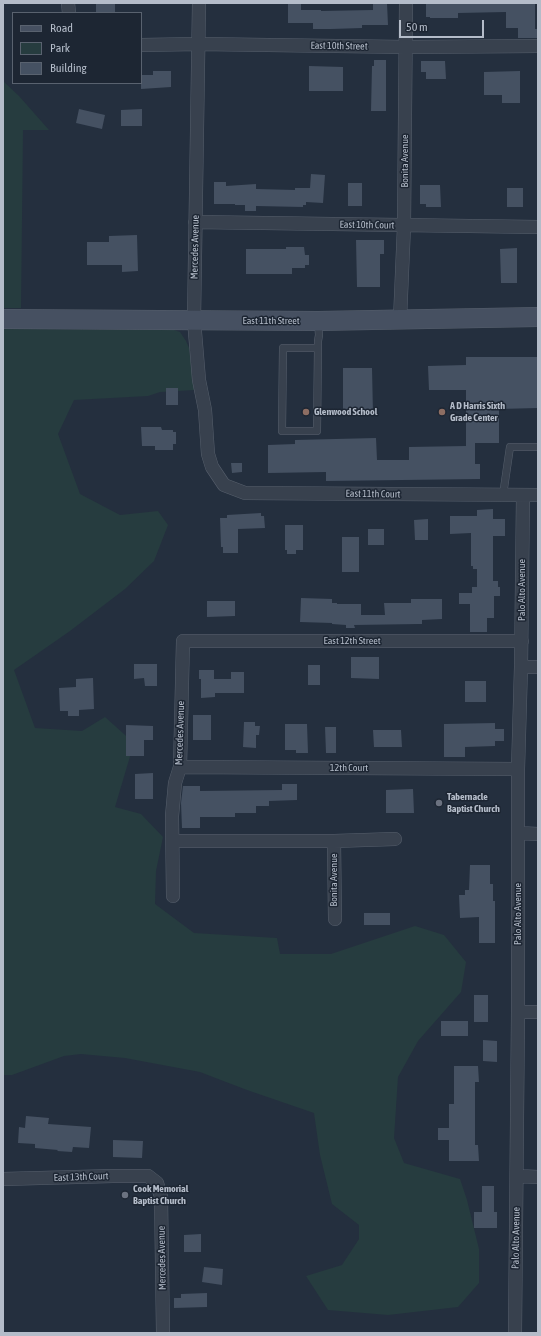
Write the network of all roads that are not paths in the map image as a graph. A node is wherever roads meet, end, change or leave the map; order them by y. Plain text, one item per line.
1 (199, 3) edge
2 (406, 3) edge
3 (199, 44) junction
4 (142, 45) edge
5 (538, 46) edge
6 (406, 47) junction
7 (195, 222) junction
8 (404, 226) junction
9 (538, 227) edge
10 (538, 317) edge
11 (3, 319) edge
12 (194, 320) junction
13 (400, 320) junction
14 (318, 321) junction
15 (318, 348) junction
16 (538, 447) edge
17 (224, 485) joint
18 (503, 495) junction
19 (523, 495) junction
20 (538, 495) edge
21 (183, 641) joint
22 (522, 641) junction
23 (522, 667) junction
24 (538, 667) edge
25 (180, 767) junction
26 (518, 769) junction
27 (518, 833) junction
28 (538, 834) edge
29 (395, 839) dead end
30 (173, 841) junction
31 (334, 841) junction
32 (173, 896) dead end
33 (334, 919) dead end
34 (518, 1012) junction
35 (538, 1012) edge
36 (517, 1176) junction
37 (538, 1177) edge
38 (3, 1179) edge
39 (157, 1183) joint
40 (163, 1333) edge
41 (514, 1333) edge

1 - 3 street, Mercedes Avenue
2 - 6 street, Bonita Avenue
3 - 4 street, East 10th Street
3 - 6 street, East 10th Street
3 - 7 street, Mercedes Avenue
5 - 6 street, East 10th Street
6 - 8 street, Bonita Avenue
7 - 8 street, East 10th Court
7 - 12 street, Mercedes Avenue
8 - 9 street, East 10th Court
8 - 13 street, Bonita Avenue
10 - 13 main road, East 11th Street
11 - 12 main road, East 11th Street
12 - 14 main road, East 11th Street
12 - 17 street, Mercedes Avenue
13 - 14 main road, East 11th Street
14 - 15 lane
15 - 15 lane
16 - 18 lane
17 - 18 street, East 11th Court
18 - 19 street, East 11th Court
19 - 20 street, East 11th Court
19 - 22 street, Palo Alto Avenue
21 - 22 street, East 12th Street
21 - 25 street, Mercedes Avenue
22 - 23 street, Palo Alto Avenue
23 - 24 street
23 - 26 street, Palo Alto Avenue
25 - 26 street, 12th Court
25 - 30 street, Mercedes Avenue
26 - 27 street, Palo Alto Avenue
27 - 28 street
27 - 34 street, Palo Alto Avenue
29 - 31 street
30 - 31 street
30 - 32 street, Mercedes Avenue
31 - 33 street, Bonita Avenue
34 - 35 street
34 - 36 street, Palo Alto Avenue
36 - 37 street
36 - 41 street, Palo Alto Avenue
38 - 39 street, East 13th Court
39 - 40 street, Mercedes Avenue

